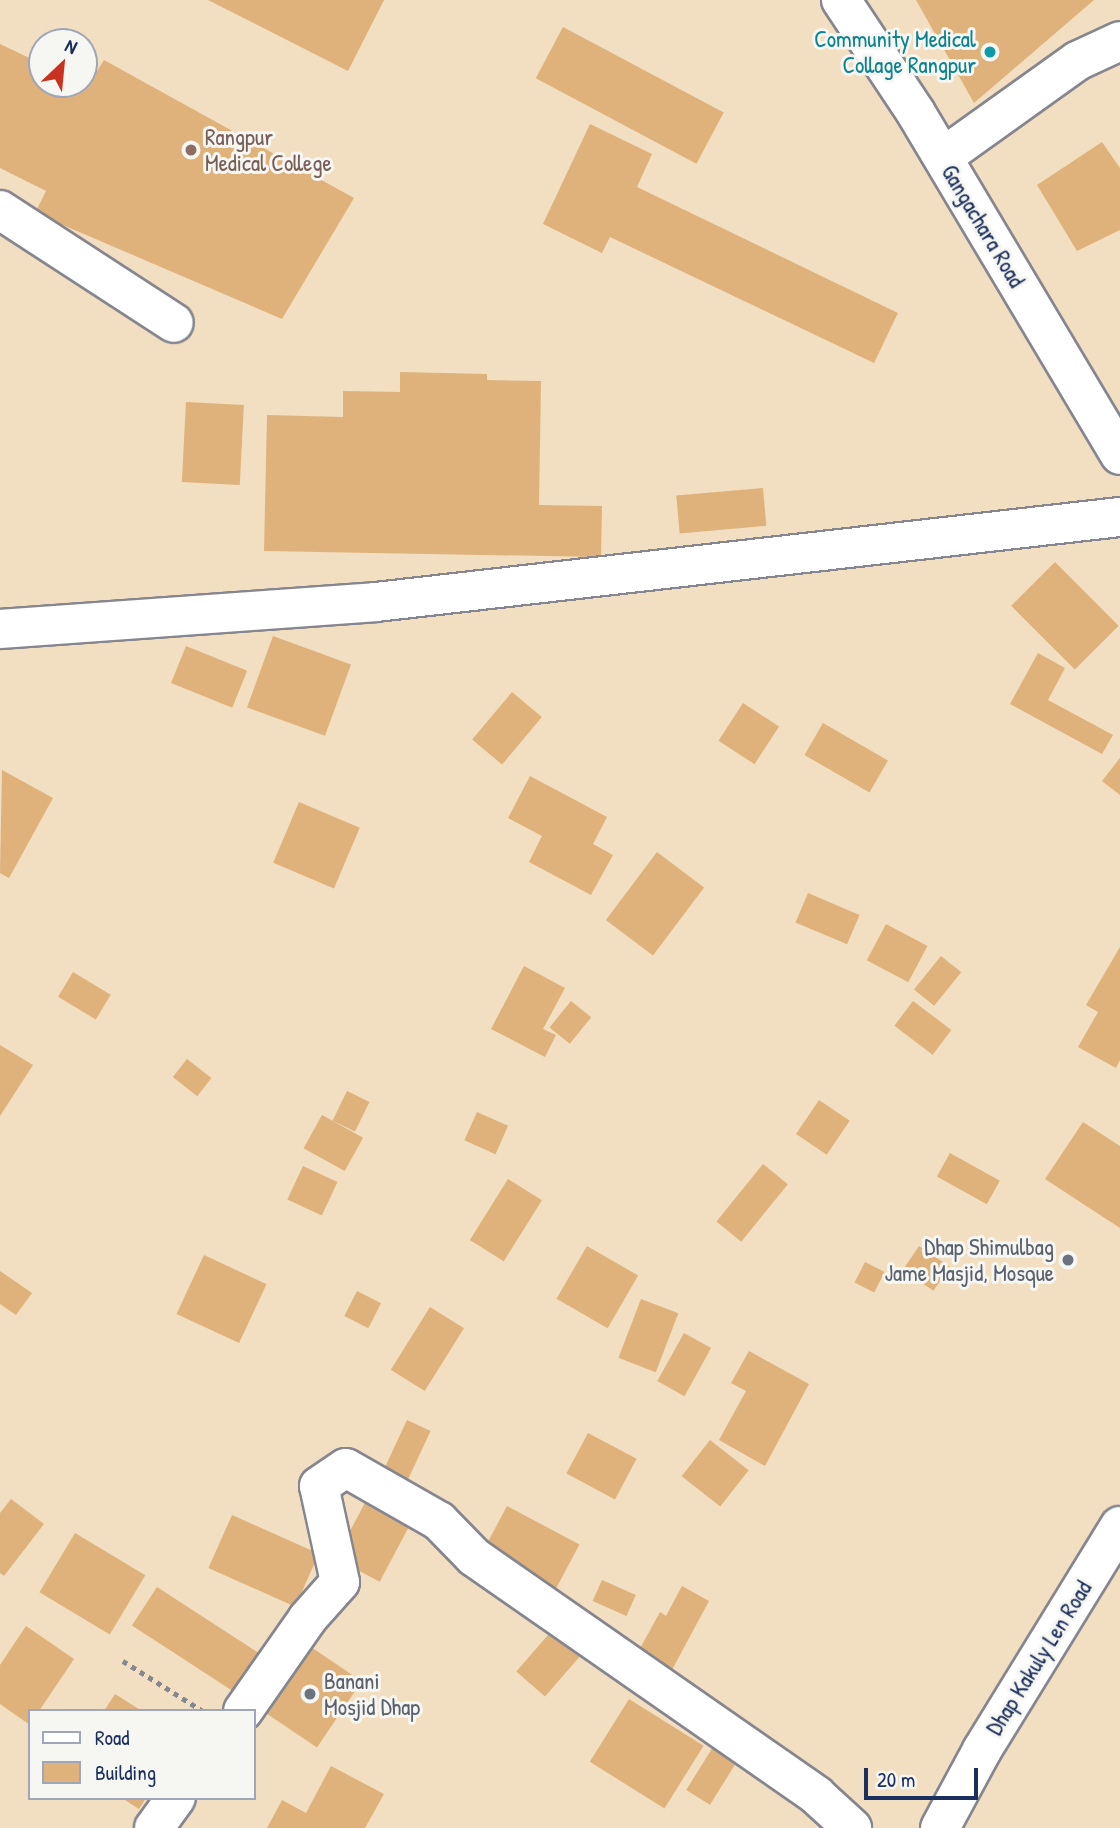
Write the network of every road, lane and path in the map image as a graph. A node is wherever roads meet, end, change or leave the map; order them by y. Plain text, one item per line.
1 (841, 0) edge
2 (1120, 41) edge
3 (943, 158) junction
4 (0, 210) edge
5 (174, 323) dead end
6 (1120, 456) edge
7 (1120, 517) edge
8 (0, 629) edge
9 (1120, 1526) edge
10 (123, 1661) dead end
11 (200, 1709) edge
12 (244, 1709) edge
13 (175, 1800) edge
14 (154, 1828) edge
15 (852, 1828) edge
16 (940, 1828) edge

1 - 3 street, Gangachara Road
2 - 3 street
3 - 6 street, Gangachara Road
4 - 5 street
7 - 8 street
9 - 16 street, Dhap Kakuly Len Road
10 - 11 path
12 - 15 street
13 - 14 street

